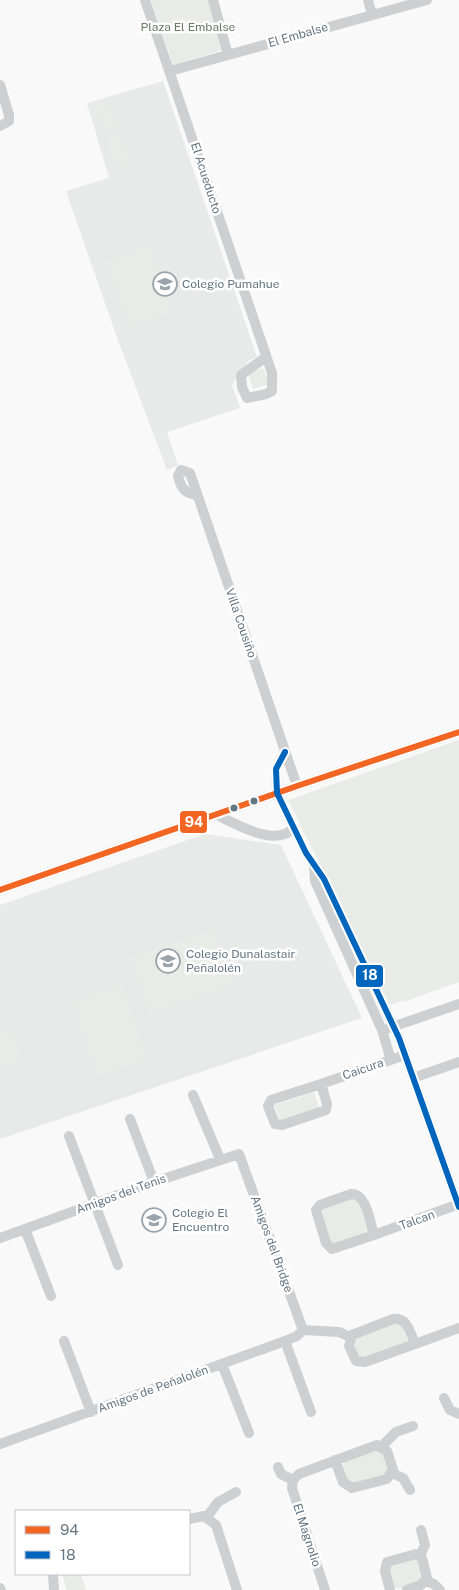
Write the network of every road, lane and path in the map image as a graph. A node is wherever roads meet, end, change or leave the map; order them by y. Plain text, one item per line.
1 (145, 0) edge
2 (213, 0) edge
3 (368, 0) edge
4 (427, 0) edge
5 (372, 15) junction
6 (228, 55) junction
7 (170, 71) junction
8 (0, 85) edge
9 (0, 126) edge
10 (266, 357) dead end
11 (197, 495) dead end
12 (459, 732) edge
13 (286, 752) junction
14 (297, 786) junction
15 (277, 793) junction
16 (216, 815) junction
17 (294, 828) junction
18 (278, 838) junction
19 (306, 853) junction
20 (314, 867) junction
21 (0, 890) edge
22 (368, 968) junction
23 (357, 972) junction
24 (456, 1007) edge
25 (394, 1027) junction
26 (382, 1030) junction
27 (405, 1055) junction
28 (391, 1060) junction
29 (459, 1062) edge
30 (413, 1078) junction
31 (321, 1084) junction
32 (193, 1095) dead end
33 (130, 1119) dead end
34 (69, 1136) dead end
35 (241, 1158) joint
36 (220, 1159) junction
37 (154, 1182) junction
38 (94, 1204) junction
39 (459, 1205) edge
40 (26, 1229) junction
41 (374, 1235) junction
42 (0, 1238) edge
43 (118, 1265) dead end
44 (50, 1296) dead end
45 (459, 1328) edge
46 (303, 1330) junction
47 (350, 1337) junction
48 (64, 1341) dead end
49 (285, 1341) junction
50 (415, 1344) junction
51 (222, 1364) junction
52 (444, 1398) dead end
53 (91, 1412) junction
54 (311, 1412) dead end
55 (459, 1414) edge
56 (413, 1426) dead end
57 (249, 1433) dead end
58 (0, 1444) edge
59 (382, 1446) junction
60 (335, 1460) junction
61 (278, 1467) dead end
62 (392, 1473) junction
63 (293, 1480) junction
64 (410, 1490) dead end
65 (236, 1492) dead end
66 (207, 1518) junction
67 (190, 1519) edge
68 (421, 1530) dead end
69 (420, 1556) junction
70 (53, 1575) edge
71 (426, 1581) junction
72 (54, 1590) edge
73 (237, 1590) edge
74 (325, 1590) edge
75 (390, 1590) edge
76 (407, 1590) edge
77 (440, 1590) edge

1 - 7 street, El Acueducto
2 - 6 street
3 - 5 street
4 - 5 street, El Embalse
5 - 6 street, El Embalse
6 - 7 street, El Embalse
7 - 10 street, El Acueducto
8 - 9 street
11 - 13 street, Villa Cousiño
12 - 14 street
13 - 14 street, Villa Cousiño
13 - 15 street
14 - 15 street
15 - 16 street
15 - 17 street
16 - 18 street
16 - 21 street
17 - 18 street
17 - 19 street
18 - 19 street
19 - 20 street
20 - 22 street
20 - 23 street
22 - 23 street
22 - 25 street
23 - 26 street
24 - 25 street
25 - 26 street
25 - 27 street
26 - 28 street
27 - 28 street, Caicura
27 - 30 street
28 - 31 street, Caicura
29 - 30 street
30 - 39 street
31 - 31 street, Caicura
32 - 36 street
33 - 37 street
34 - 38 street
35 - 36 street, Amigos del Tenis
35 - 46 street, Amigos del Bridge
36 - 37 street, Amigos del Tenis
37 - 38 street, Amigos del Tenis
38 - 40 street, Amigos del Tenis
38 - 43 street
39 - 41 street, Talcan
40 - 42 street, Amigos del Tenis
40 - 44 street
41 - 41 street, Talcan
45 - 50 street
46 - 47 street
46 - 49 street, Amigos de Peñalolén
47 - 50 street
47 - 50 street
48 - 53 street
49 - 51 street, Amigos de Peñalolén
49 - 54 street
51 - 53 street, Amigos de Peñalolén
51 - 57 street
52 - 55 street
53 - 58 street, Amigos de Peñalolén
56 - 59 street
59 - 60 street
59 - 62 street
60 - 62 street
60 - 63 street
61 - 63 street
62 - 64 street
63 - 74 street, El Magnolio
65 - 66 street
66 - 67 street
66 - 73 street
68 - 69 street
69 - 71 street
69 - 75 street
70 - 72 street
71 - 76 street
71 - 77 street

